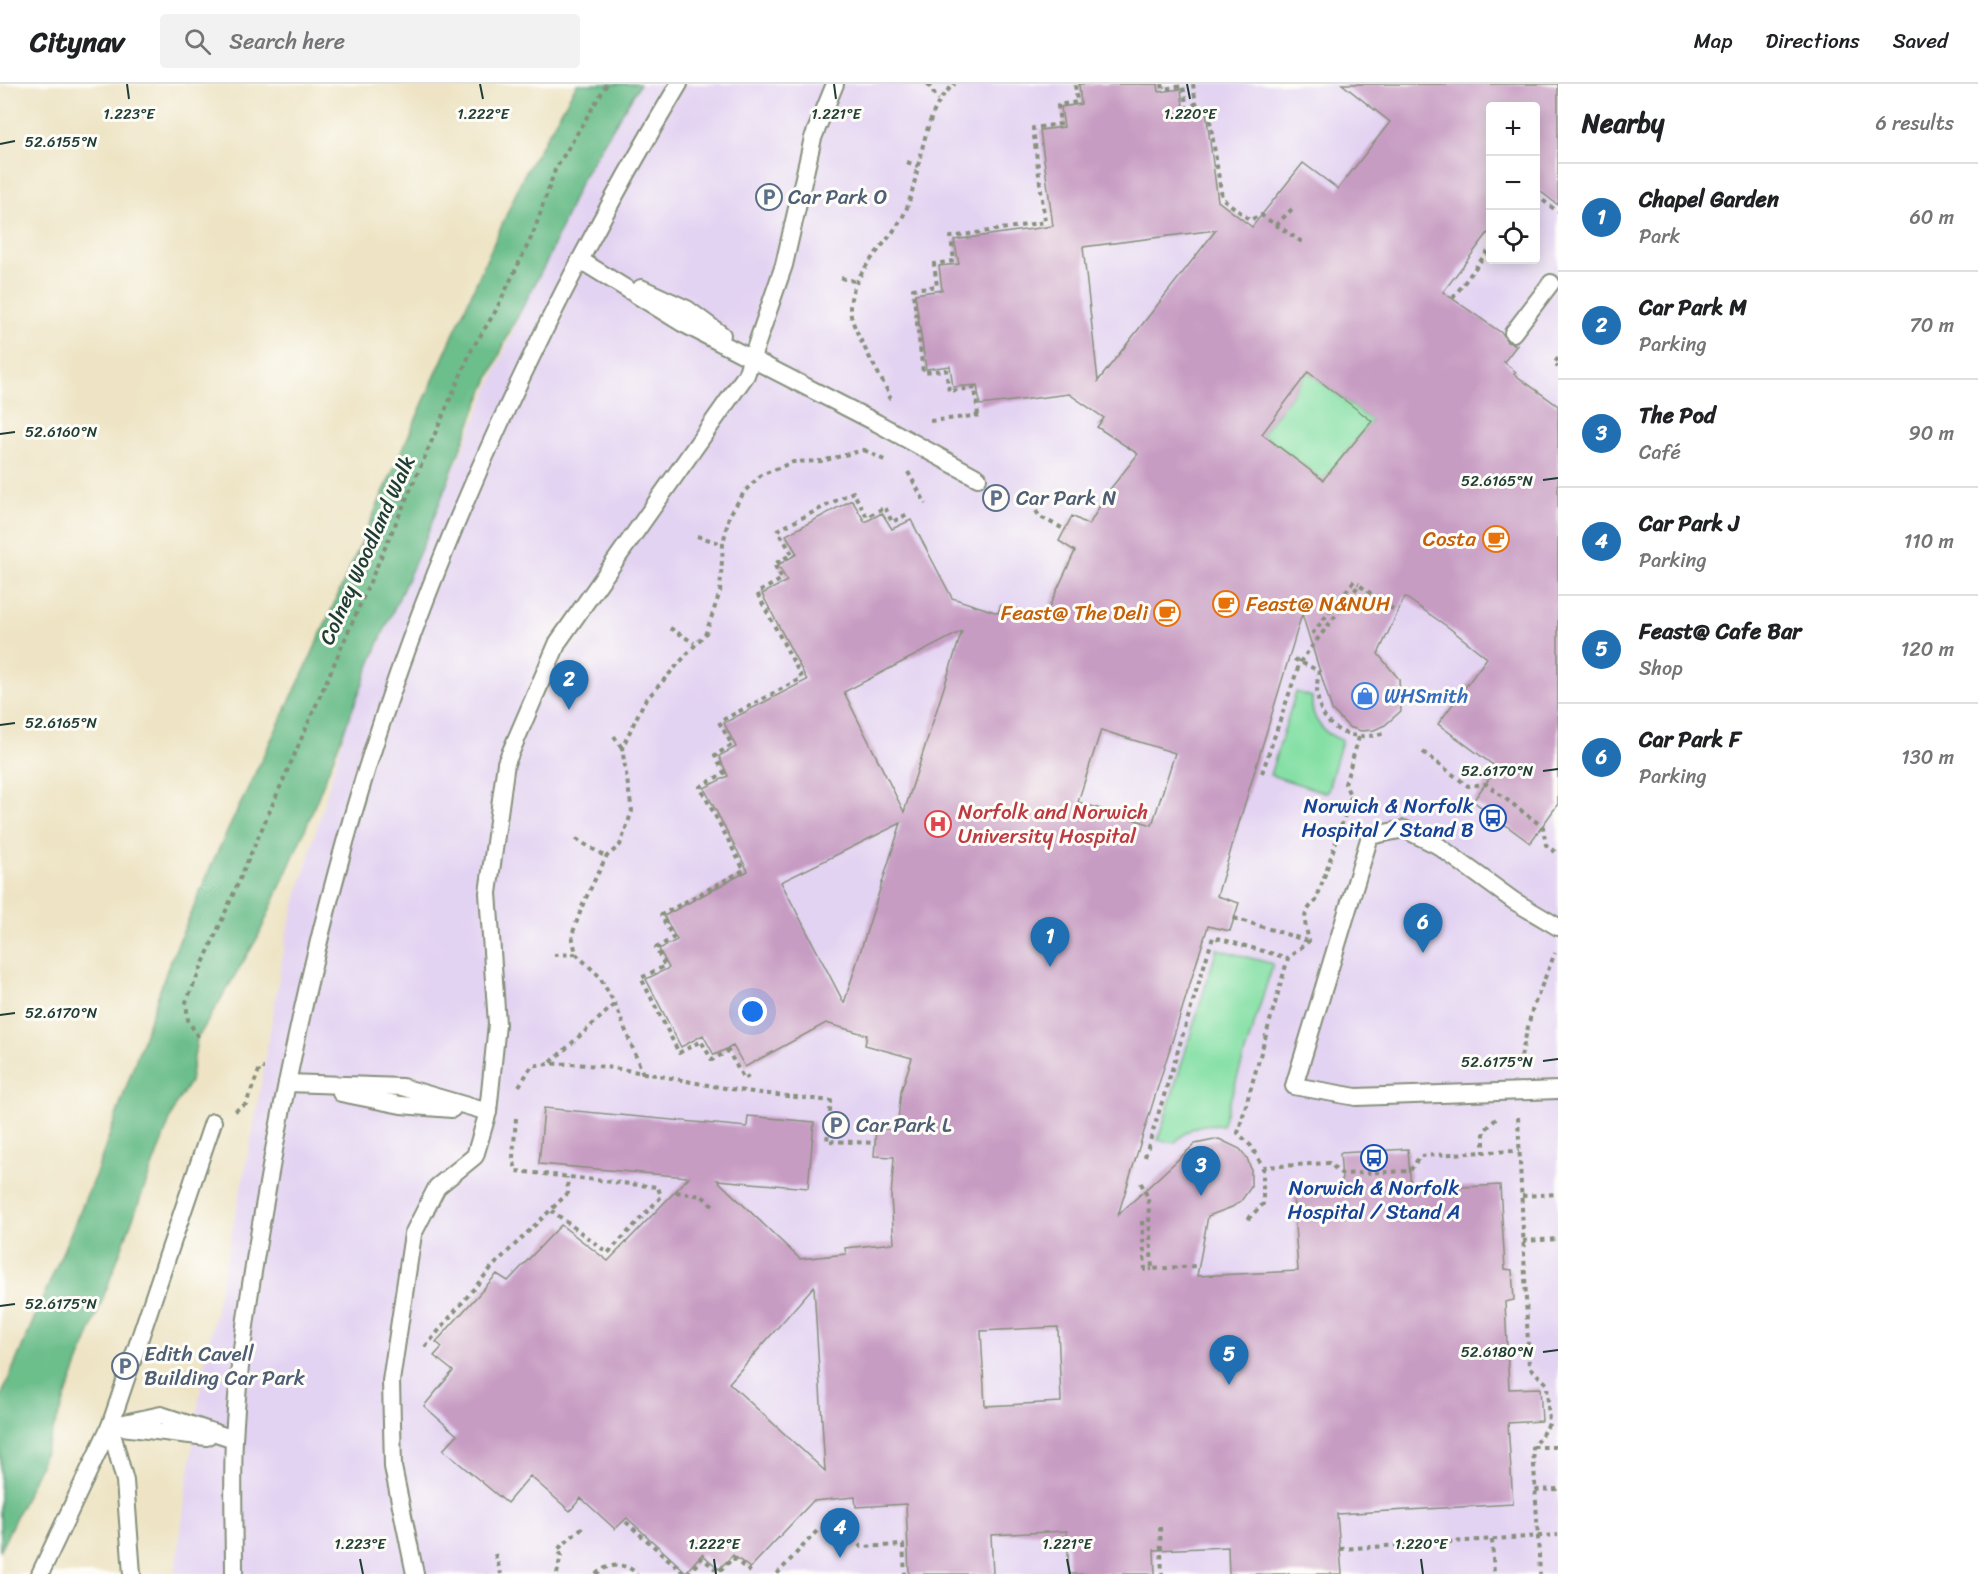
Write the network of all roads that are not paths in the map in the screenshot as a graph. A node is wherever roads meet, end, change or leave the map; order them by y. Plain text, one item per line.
1 (680, 84) edge
2 (835, 84) edge
3 (580, 260) junction
4 (1556, 281) edge
5 (1513, 333) dead end
6 (753, 359) junction
7 (978, 478) dead end
8 (1558, 927) edge
9 (287, 1083) junction
10 (1558, 1090) edge
11 (488, 1112) junction
12 (213, 1122) road end
13 (110, 1426) junction
14 (234, 1439) junction
15 (40, 1574) edge
16 (132, 1574) edge
17 (234, 1574) edge
18 (415, 1574) edge

1 - 3 lane
2 - 6 lane
3 - 6 lane
3 - 9 lane
4 - 5 lane
6 - 7 lane
6 - 11 lane
8 - 10 lane
9 - 11 lane
9 - 14 lane
11 - 18 lane
12 - 13 lane
13 - 14 lane
13 - 15 lane
13 - 16 lane
14 - 17 lane

